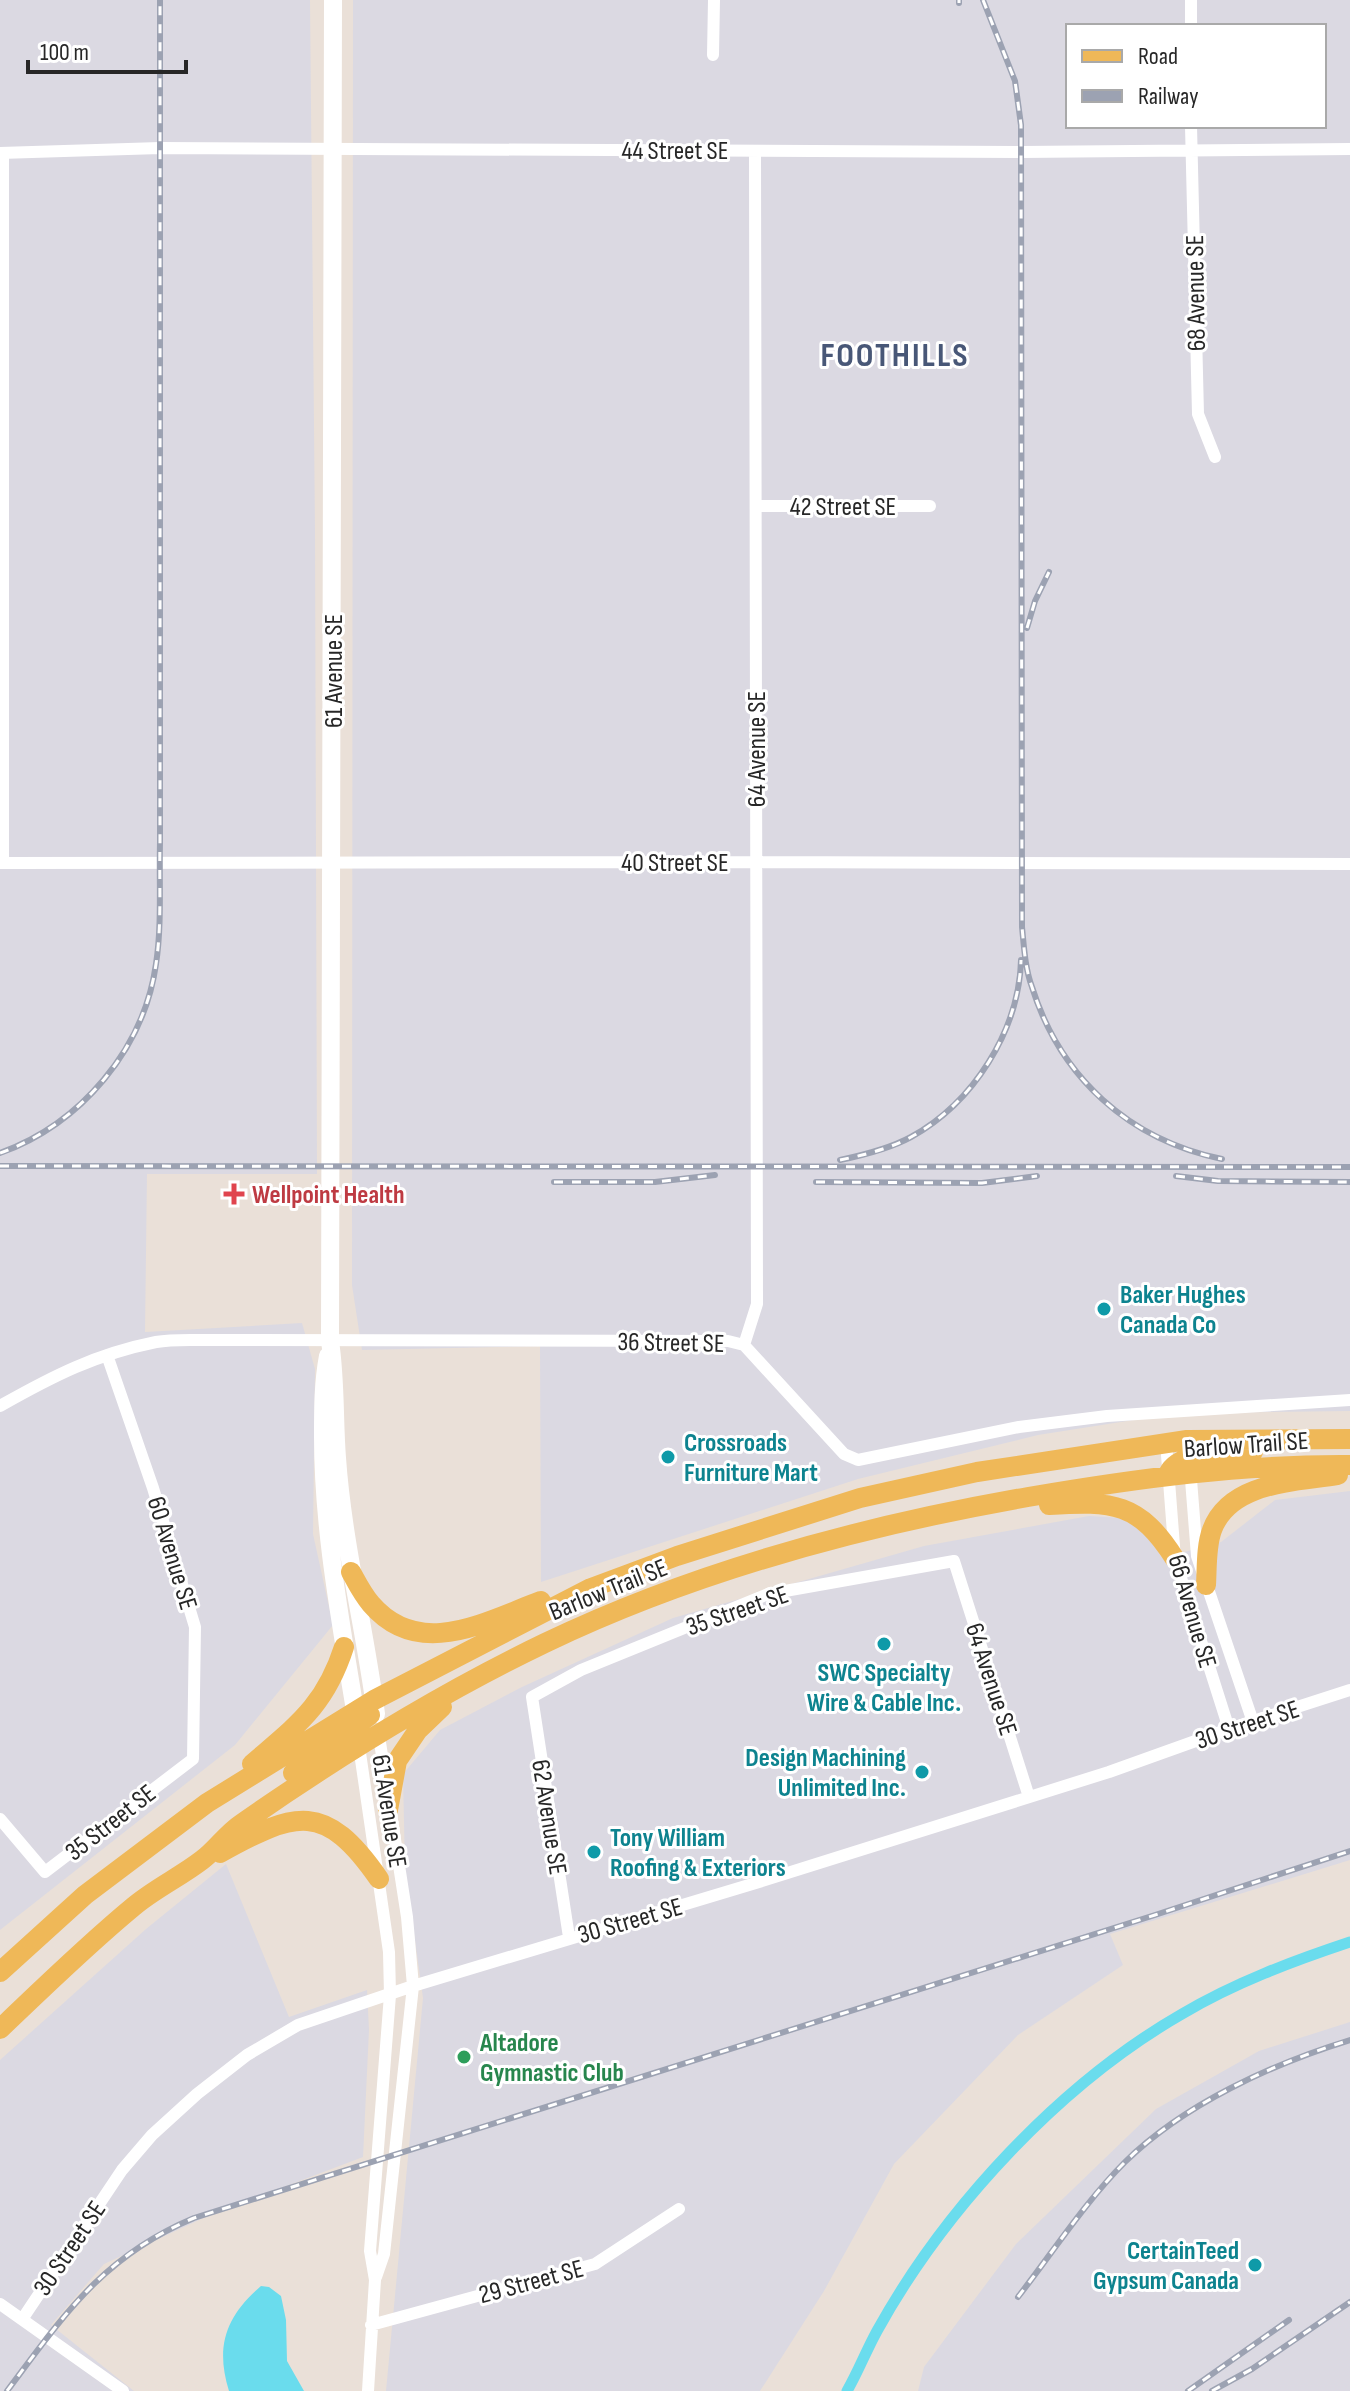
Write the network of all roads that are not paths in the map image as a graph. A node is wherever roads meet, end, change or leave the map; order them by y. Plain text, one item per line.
1 (333, 0) edge
2 (714, 0) edge
3 (1191, 0) edge
4 (1191, 24) edge
5 (713, 55) dead end
6 (1191, 128) edge
7 (334, 149) junction
8 (1191, 149) junction
9 (1350, 149) edge
10 (755, 151) junction
11 (2, 153) edge
12 (1215, 457) dead end
13 (756, 506) junction
14 (930, 506) dead end
15 (756, 862) junction
16 (1, 863) edge
17 (333, 864) junction
18 (1350, 864) edge
19 (330, 1341) junction
20 (744, 1345) junction
21 (107, 1355) junction
22 (1350, 1400) edge
23 (0, 1406) edge
24 (1343, 1439) edge
25 (1166, 1442) junction
26 (1189, 1457) junction
27 (1350, 1465) edge
28 (1350, 1473) edge
29 (1168, 1475) junction
30 (969, 1507) junction
31 (1175, 1559) junction
32 (954, 1561) joint
33 (351, 1572) junction
34 (1206, 1585) junction
35 (583, 1592) junction
36 (543, 1612) junction
37 (344, 1647) junction
38 (469, 1682) junction
39 (1350, 1690) edge
40 (532, 1697) joint
41 (374, 1700) junction
42 (1253, 1722) junction
43 (365, 1729) junction
44 (1229, 1729) junction
45 (193, 1759) joint
46 (1029, 1797) junction
47 (207, 1803) junction
48 (388, 1810) junction
49 (0, 1819) edge
50 (205, 1858) junction
51 (379, 1879) junction
52 (569, 1937) junction
53 (3, 1968) edge
54 (413, 1986) junction
55 (390, 1995) junction
56 (4, 2028) edge
57 (679, 2209) dead end
58 (375, 2280) junction
59 (0, 2304) edge
60 (23, 2318) junction
61 (371, 2325) junction
62 (123, 2391) edge
63 (368, 2391) edge

1 - 7 street, 61 Avenue SE
2 - 5 street
3 - 4 street
6 - 8 street, 68 Avenue SE
7 - 10 street, 44 Street SE
7 - 11 street, 44 Street SE
7 - 17 street, 61 Avenue SE
8 - 9 street, 44 Street SE
8 - 10 street, 44 Street SE
8 - 12 street, 68 Avenue SE
10 - 13 street, 64 Avenue SE
11 - 16 street
13 - 14 street, 42 Street SE
13 - 15 street, 64 Avenue SE
15 - 17 street, 40 Street SE
15 - 18 street, 40 Street SE
15 - 20 street, 64 Avenue SE
16 - 17 street, 40 Street SE
17 - 19 street, 61 Avenue SE
19 - 20 street, 36 Street SE
19 - 21 street, 36 Street SE
19 - 33 street, 61 Avenue SE
19 - 37 street, 61 Avenue SE
20 - 22 street, 36 Street SE
21 - 23 street, 36 Street SE
21 - 45 street, 60 Avenue SE
24 - 26 main road, Barlow Trail SE
25 - 26 main road, Barlow Trail SE
25 - 29 street, 66 Avenue SE
25 - 35 main road, Barlow Trail SE
26 - 27 main road, Barlow Trail SE
26 - 29 main road, Barlow Trail SE
26 - 34 street, 66 Avenue SE
28 - 34 main road
29 - 30 main road, Barlow Trail SE
29 - 31 street, 66 Avenue SE
30 - 31 main road
30 - 38 main road, Barlow Trail SE
31 - 44 street, 66 Avenue SE
32 - 40 street, 35 Street SE
32 - 46 street, 64 Avenue SE
33 - 35 main road
33 - 41 street, 61 Avenue SE
34 - 42 street, 66 Avenue SE
35 - 36 main road, Barlow Trail SE
36 - 41 main road, Barlow Trail SE
36 - 43 main road
37 - 43 street, 61 Avenue SE
37 - 47 main road
38 - 43 main road, Barlow Trail SE
38 - 48 main road
39 - 42 street, 30 Street SE
40 - 52 street, 62 Avenue SE
41 - 43 main road, Barlow Trail SE
42 - 44 street, 30 Street SE
43 - 47 main road, Barlow Trail SE
43 - 48 street, 61 Avenue SE
43 - 50 main road, Barlow Trail SE
43 - 51 street, 61 Avenue SE
44 - 46 street, 30 Street SE
45 - 49 street, 35 Street SE
46 - 52 street, 30 Street SE
47 - 53 main road, Barlow Trail SE
48 - 54 street, 61 Avenue SE
50 - 51 main road
50 - 56 main road, Barlow Trail SE
51 - 55 street, 61 Avenue SE
52 - 54 street, 30 Street SE
54 - 55 street, 30 Street SE
54 - 58 street, 61 Avenue SE
55 - 58 street, 61 Avenue SE
55 - 60 street, 30 Street SE
57 - 61 street, 29 Street SE
58 - 61 street, 61 Avenue SE
59 - 60 street
60 - 62 street
61 - 63 street, 61 Avenue SE

